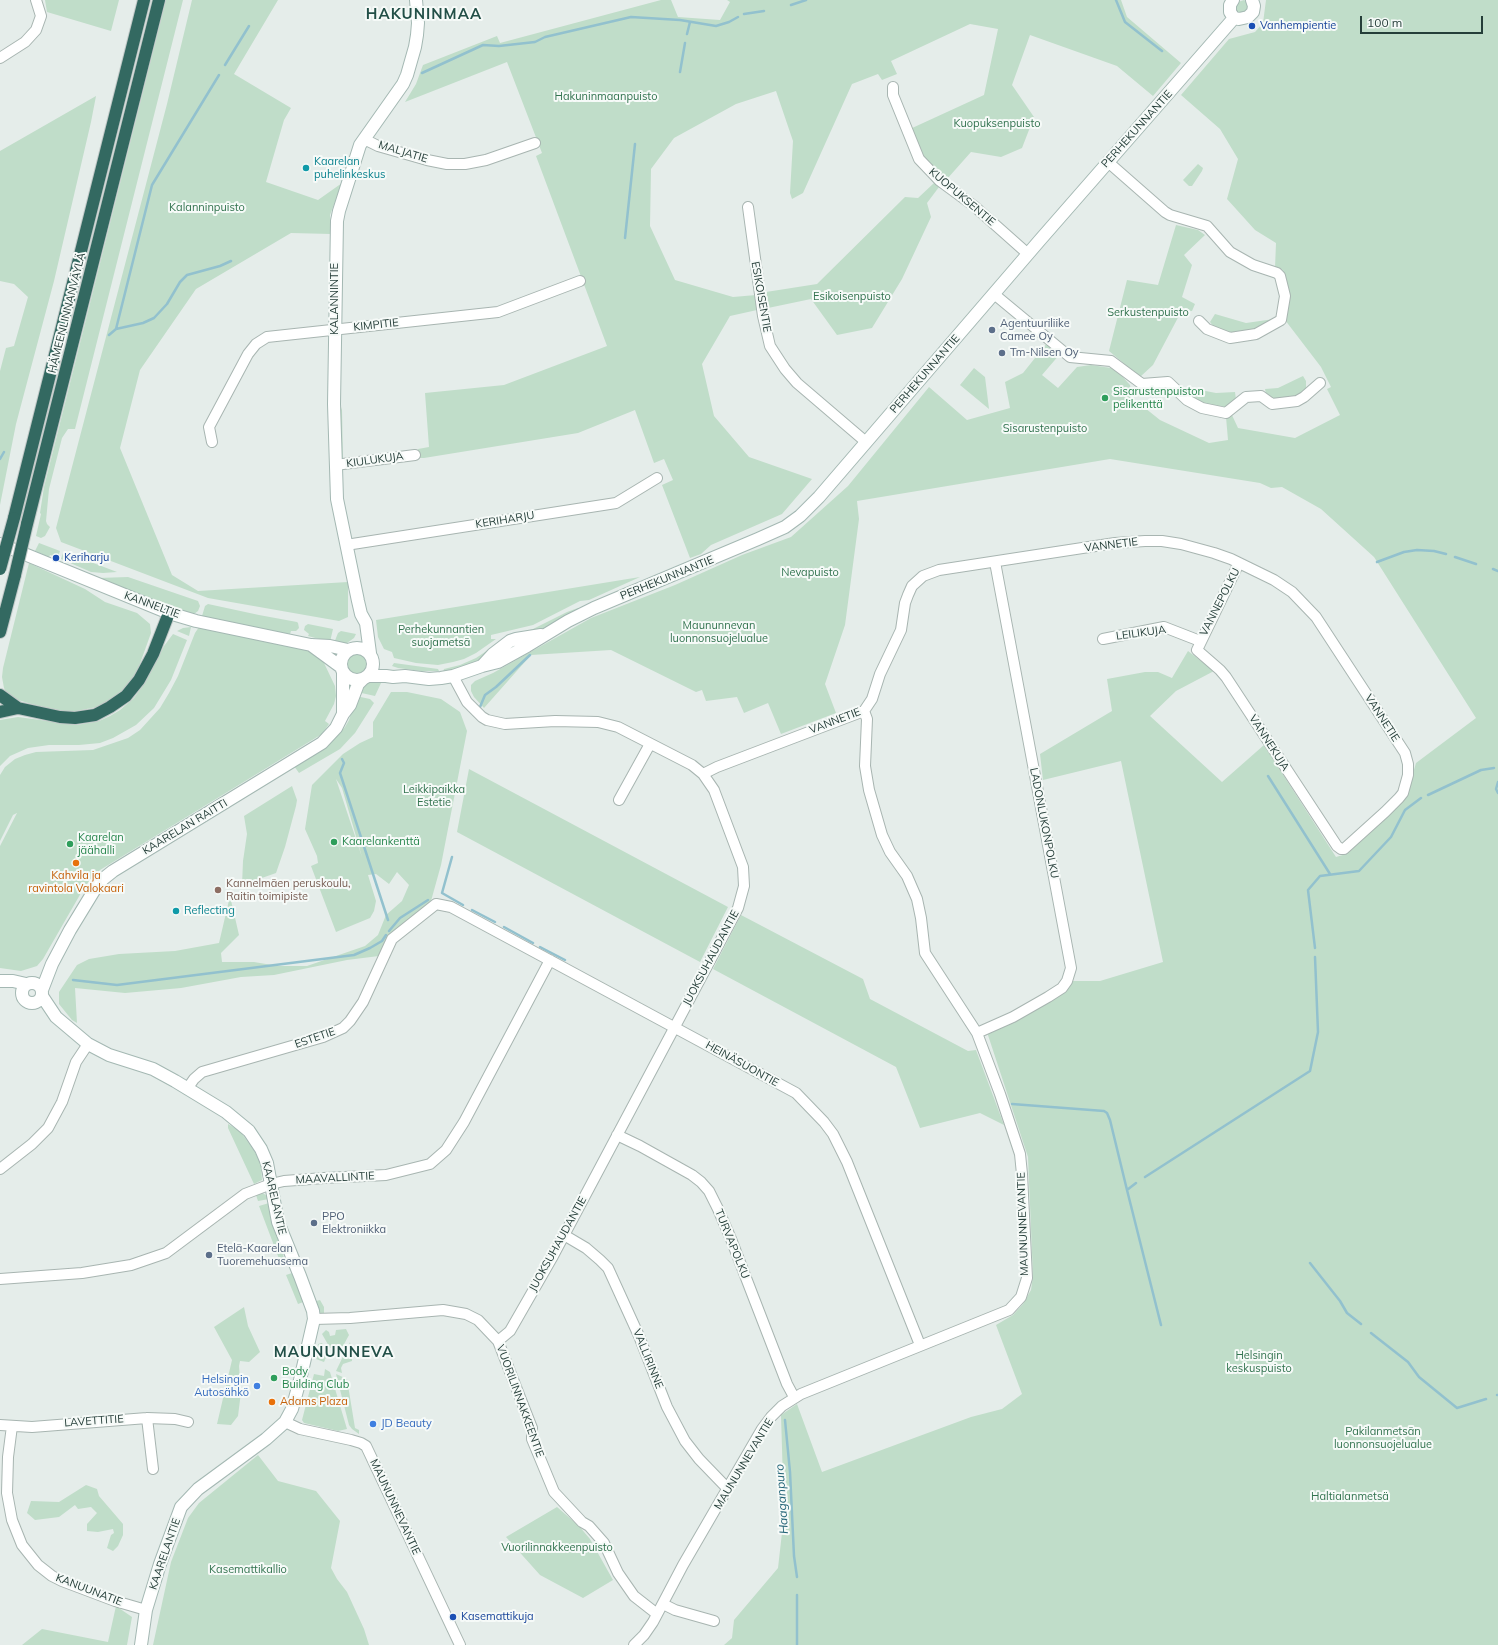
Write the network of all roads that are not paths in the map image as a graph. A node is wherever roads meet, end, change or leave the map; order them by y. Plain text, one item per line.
1 (36, 0) edge
2 (144, 0) edge
3 (159, 0) edge
4 (418, 0) edge
5 (1232, 0) edge
6 (1252, 0) edge
7 (1234, 18) junction
8 (0, 58) edge
9 (893, 87) dead end
10 (364, 139) junction
11 (535, 143) dead end
12 (1108, 162) junction
13 (748, 207) dead end
14 (1028, 254) junction
15 (580, 281) dead end
16 (994, 294) junction
17 (1199, 321) dead end
18 (336, 329) junction
19 (1320, 382) dead end
20 (212, 442) dead end
21 (866, 442) junction
22 (415, 455) dead end
23 (335, 465) junction
24 (657, 478) dead end
25 (0, 544) edge
26 (346, 545) junction
27 (995, 562) junction
28 (1239, 563) junction
29 (0, 570) edge
30 (169, 613) junction
31 (361, 614) junction
32 (0, 632) edge
33 (1103, 639) dead end
34 (1200, 641) junction
35 (311, 645) junction
36 (351, 649) junction
37 (372, 657) junction
38 (342, 670) junction
39 (405, 676) junction
40 (453, 676) junction
41 (365, 678) junction
42 (0, 695) edge
43 (18, 708) junction
44 (0, 712) edge
45 (864, 712) junction
46 (343, 714) junction
47 (650, 744) junction
48 (703, 774) junction
49 (619, 800) dead end
50 (1341, 849) joint
51 (436, 904) joint
52 (550, 960) junction
53 (52, 964) junction
54 (3, 982) edge
55 (26, 987) junction
56 (39, 996) junction
57 (674, 1027) junction
58 (977, 1033) junction
59 (88, 1044) junction
60 (187, 1089) junction
61 (617, 1135) junction
62 (0, 1169) edge
63 (271, 1184) junction
64 (564, 1235) junction
65 (0, 1279) edge
66 (314, 1319) junction
67 (498, 1341) junction
68 (920, 1345) junction
69 (794, 1397) junction
70 (147, 1418) junction
71 (188, 1422) dead end
72 (286, 1422) junction
73 (0, 1425) edge
74 (12, 1426) junction
75 (153, 1469) dead end
76 (728, 1488) junction
77 (663, 1604) junction
78 (146, 1610) junction
79 (657, 1614) junction
80 (714, 1621) dead end
81 (141, 1645) edge
82 (460, 1645) edge
83 (634, 1645) edge

1 - 8 street
2 - 29 highway, HÄMEENLINNANVÄYLÄ, bridge
3 - 32 highway, HÄMEENLINNANVÄYLÄ, bridge
4 - 10 street, KALANNINTIE
5 - 7 street
6 - 7 street
7 - 12 street, PERHEKUNNANTIE
9 - 14 street, KUOPUKSENTIE
10 - 11 street, MALJATIE
10 - 18 street, KALANNINTIE
12 - 14 street, PERHEKUNNANTIE
12 - 17 street
13 - 21 street, ESIKOISENTIE
14 - 16 street, PERHEKUNNANTIE
15 - 18 street, KIMPITIE
16 - 19 street
16 - 21 street, PERHEKUNNANTIE
18 - 20 street, KIMPITIE
18 - 23 street, KALANNINTIE
21 - 40 street, PERHEKUNNANTIE
22 - 23 street, KIULUKUJA
23 - 26 street, KALANNINTIE
24 - 26 street, KERIHARJU
25 - 30 street, KANNELTIE
26 - 31 street, KALANNINTIE
27 - 28 street, VANNETIE
27 - 45 street, VANNETIE
27 - 58 street, LADONLUKONPOLKU
28 - 34 street, VANNEPOLKU
28 - 50 street, VANNETIE
30 - 35 street, KANNELTIE
30 - 43 highway
31 - 36 street, KALANNINTIE
31 - 37 street, KALANNINTIE
33 - 34 street, LEILIKUJA
34 - 50 street, VANNEKUJA
35 - 36 street, KANNELTIE
35 - 38 street, KANNELTIE
36 - 37 street
36 - 38 street
37 - 39 street, PERHEKUNNANTIE
37 - 41 street
38 - 41 street
38 - 46 street
39 - 40 street, PERHEKUNNANTIE
39 - 41 street, PERHEKUNNANTIE
40 - 47 street, JUOKSUHAUDANTIE
41 - 46 street, KAARELAN RAITTI
42 - 43 highway
43 - 44 highway
45 - 48 street, VANNETIE
45 - 58 street, MAUNUNNEVANTIE
46 - 53 street, KAARELAN RAITTI
47 - 48 street, JUOKSUHAUDANTIE
47 - 49 street
48 - 57 street, JUOKSUHAUDANTIE
51 - 52 street, HEINÄSUONTIE
51 - 60 street, ESTETIE
52 - 57 street, HEINÄSUONTIE
52 - 63 street, MAAVALLINTIE
53 - 55 street, KAARELAN RAITTI
53 - 56 street, KAARELAN RAITTI
54 - 55 street
55 - 56 street
55 - 56 street
56 - 59 street, KAARELANTIE
57 - 61 street, JUOKSUHAUDANTIE
57 - 68 street, HEINÄSUONTIE
58 - 68 street, MAUNUNNEVANTIE
59 - 60 street, KAARELANTIE
59 - 62 street
60 - 63 street, KAARELANTIE
61 - 64 street, JUOKSUHAUDANTIE
61 - 69 street, TURVAPOLKU
63 - 65 street, MAAVALLINTIE
63 - 66 street, KAARELANTIE
64 - 67 street, JUOKSUHAUDANTIE
64 - 76 street, VALLIRINNE
66 - 67 street, VUORILINNAKKEENTIE
66 - 72 street, KAARELANTIE
67 - 79 street, VUORILINNAKKEENTIE
68 - 69 street, MAUNUNNEVANTIE
69 - 76 street, MAUNUNNEVANTIE
70 - 71 street, LAVETTITIE
70 - 74 street, LAVETTITIE
70 - 75 street
72 - 78 street, KAARELANTIE
72 - 82 street, MAUNUNNEVANTIE
73 - 74 street, LAVETTITIE
74 - 78 street, KANUUNATIE
76 - 77 street, MAUNUNNEVANTIE
77 - 79 street, MAUNUNNEVANTIE
77 - 80 street
78 - 81 street, KAARELANTIE
79 - 83 street, MAUNUNNEVANTIE

